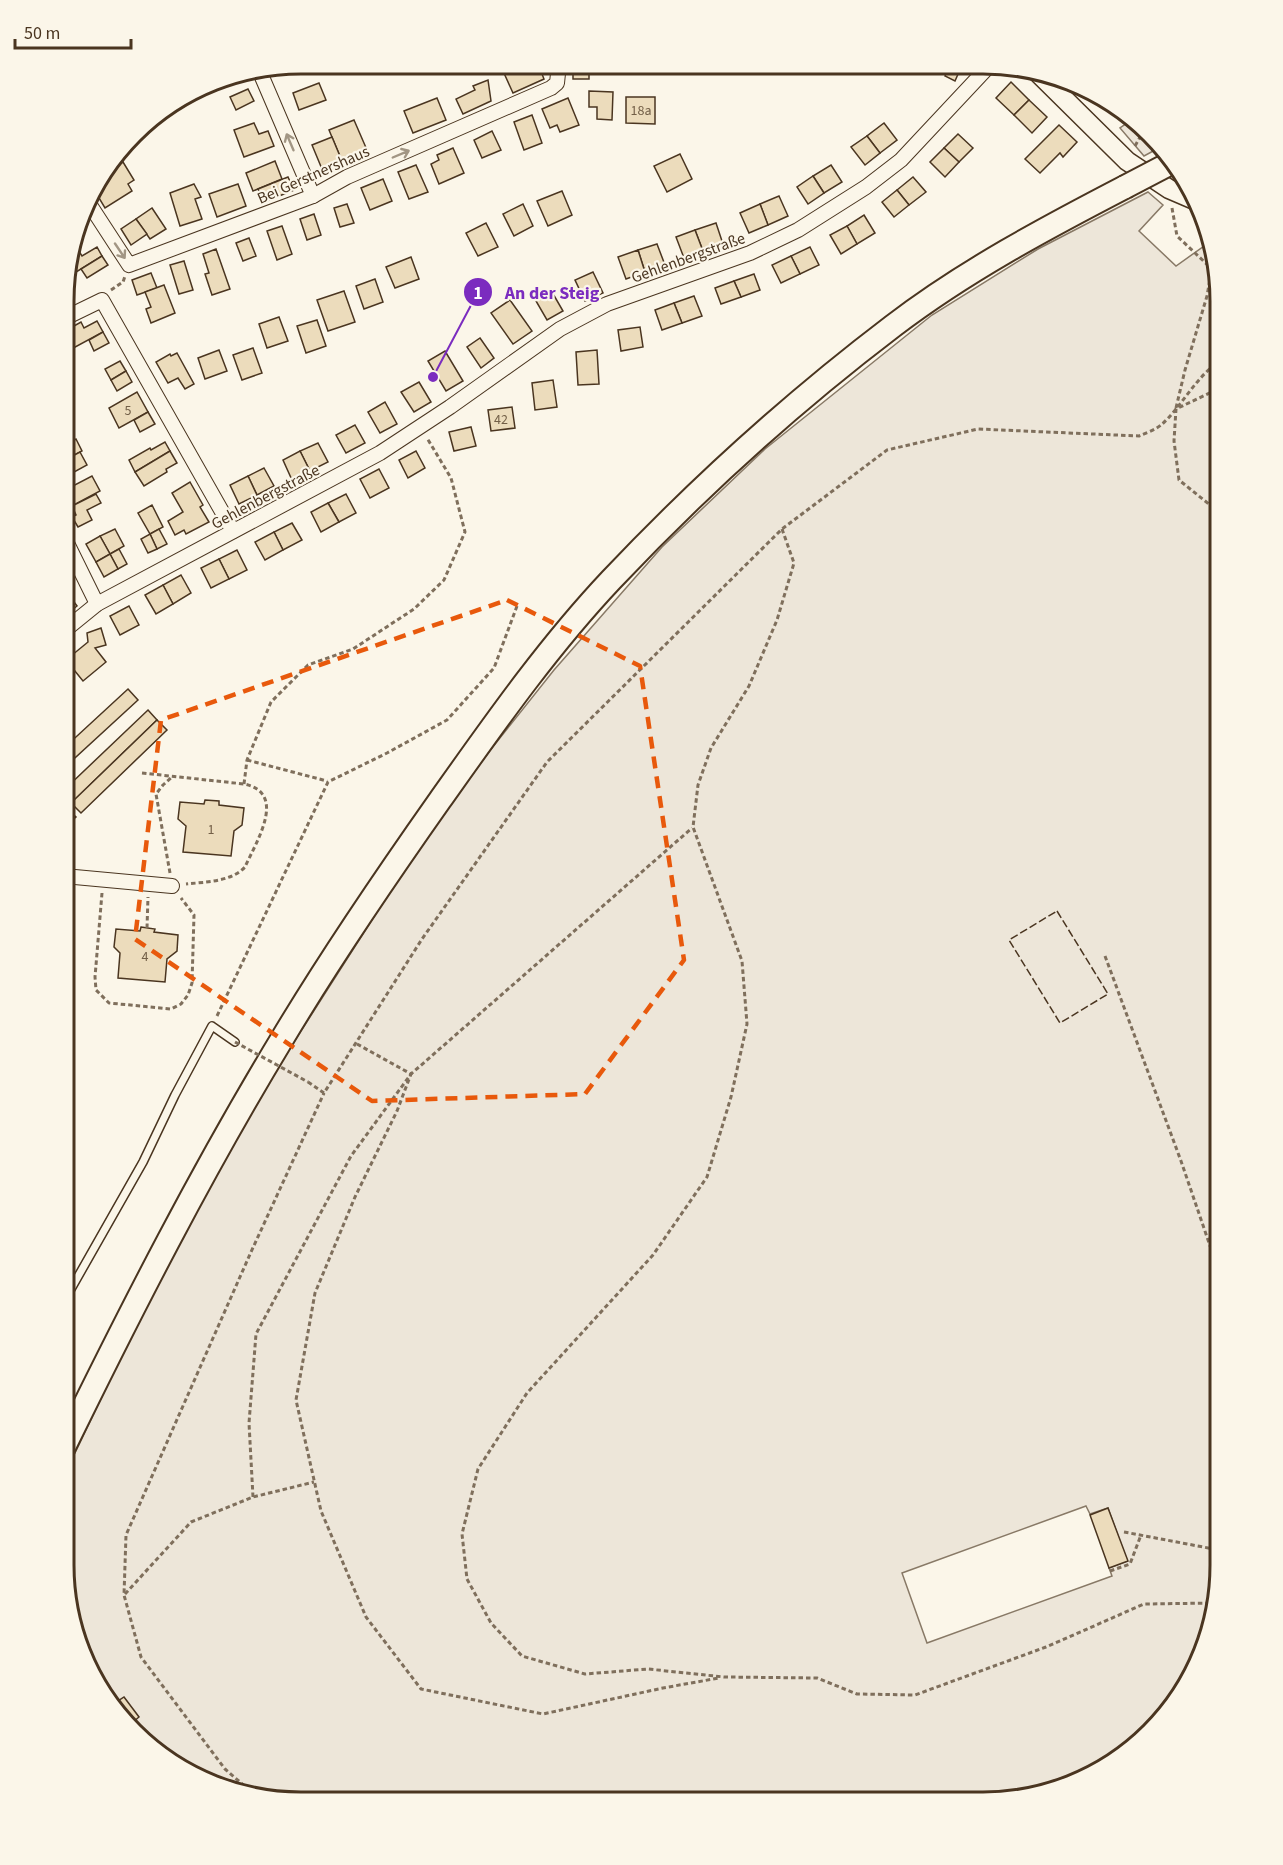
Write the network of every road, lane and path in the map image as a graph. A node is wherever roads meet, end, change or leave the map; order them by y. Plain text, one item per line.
1 (557, 74) edge
2 (982, 74) edge
3 (262, 77) edge
4 (1049, 84) edge
5 (1166, 166) edge
6 (1169, 189) junction
7 (1183, 195) edge
8 (313, 196) junction
9 (93, 210) edge
10 (1206, 263) edge
11 (123, 282) dead end
12 (1209, 285) edge
13 (109, 292) dead end
14 (74, 314) edge
15 (1210, 368) edge
16 (1210, 393) edge
17 (1176, 410) junction
18 (420, 427) junction
19 (1210, 505) edge
20 (782, 529) junction
21 (234, 531) junction
22 (74, 557) edge
23 (97, 604) junction
24 (517, 606) dead end
25 (74, 622) edge
26 (247, 760) junction
27 (142, 773) dead end
28 (173, 776) junction
29 (327, 782) junction
30 (244, 784) junction
31 (693, 827) junction
32 (74, 877) edge
33 (104, 880) junction
34 (149, 884) junction
35 (172, 886) junction
36 (147, 928) dead end
37 (1105, 956) dead end
38 (212, 1026) junction
39 (236, 1042) joint
40 (357, 1044) junction
41 (411, 1074) junction
42 (324, 1093) junction
43 (1210, 1246) edge
44 (74, 1284) edge
45 (74, 1427) edge
46 (314, 1481) junction
47 (253, 1497) junction
48 (1124, 1532) dead end
49 (1141, 1535) junction
50 (1210, 1548) edge
51 (1110, 1570) dead end
52 (124, 1595) junction
53 (1206, 1603) edge
54 (724, 1677) junction
55 (242, 1784) edge

8 -> 1 street, Bei Gerstnershaus
2 - 18 street, Gehlenbergstraße
8 -> 3 street
4 - 6 street
5 - 45 highway, bridge
6 - 7 street
6 - 10 path
9 -> 8 street, Bei Gerstnershaus
11 - 13 path
12 - 17 path
14 - 21 street
15 - 17 path
16 - 17 path
17 - 19 path
17 - 20 path
18 - 21 street, Gehlenbergstraße
18 - 26 path
20 - 31 path
20 - 40 path
21 - 23 street, Gehlenbergstraße
22 - 23 street
23 - 25 street, Gehlenbergstraße
24 - 29 path
26 - 29 path
26 - 30 path
27 - 28 path
28 - 30 path
28 - 35 path
29 - 38 path
30 - 35 path
31 - 41 path
31 - 54 path
32 - 33 street
33 - 34 street
33 - 35 path
34 - 35 street
34 - 36 path
37 - 43 path
38 - 39 lane
38 - 44 lane
39 - 42 path, bridge
40 - 41 path
40 - 42 path
41 - 46 path
41 - 47 path
42 - 52 path
46 - 47 path
46 - 54 path
47 - 52 path
48 - 49 path
49 - 50 path
49 - 51 path
52 - 55 path
53 - 54 path

